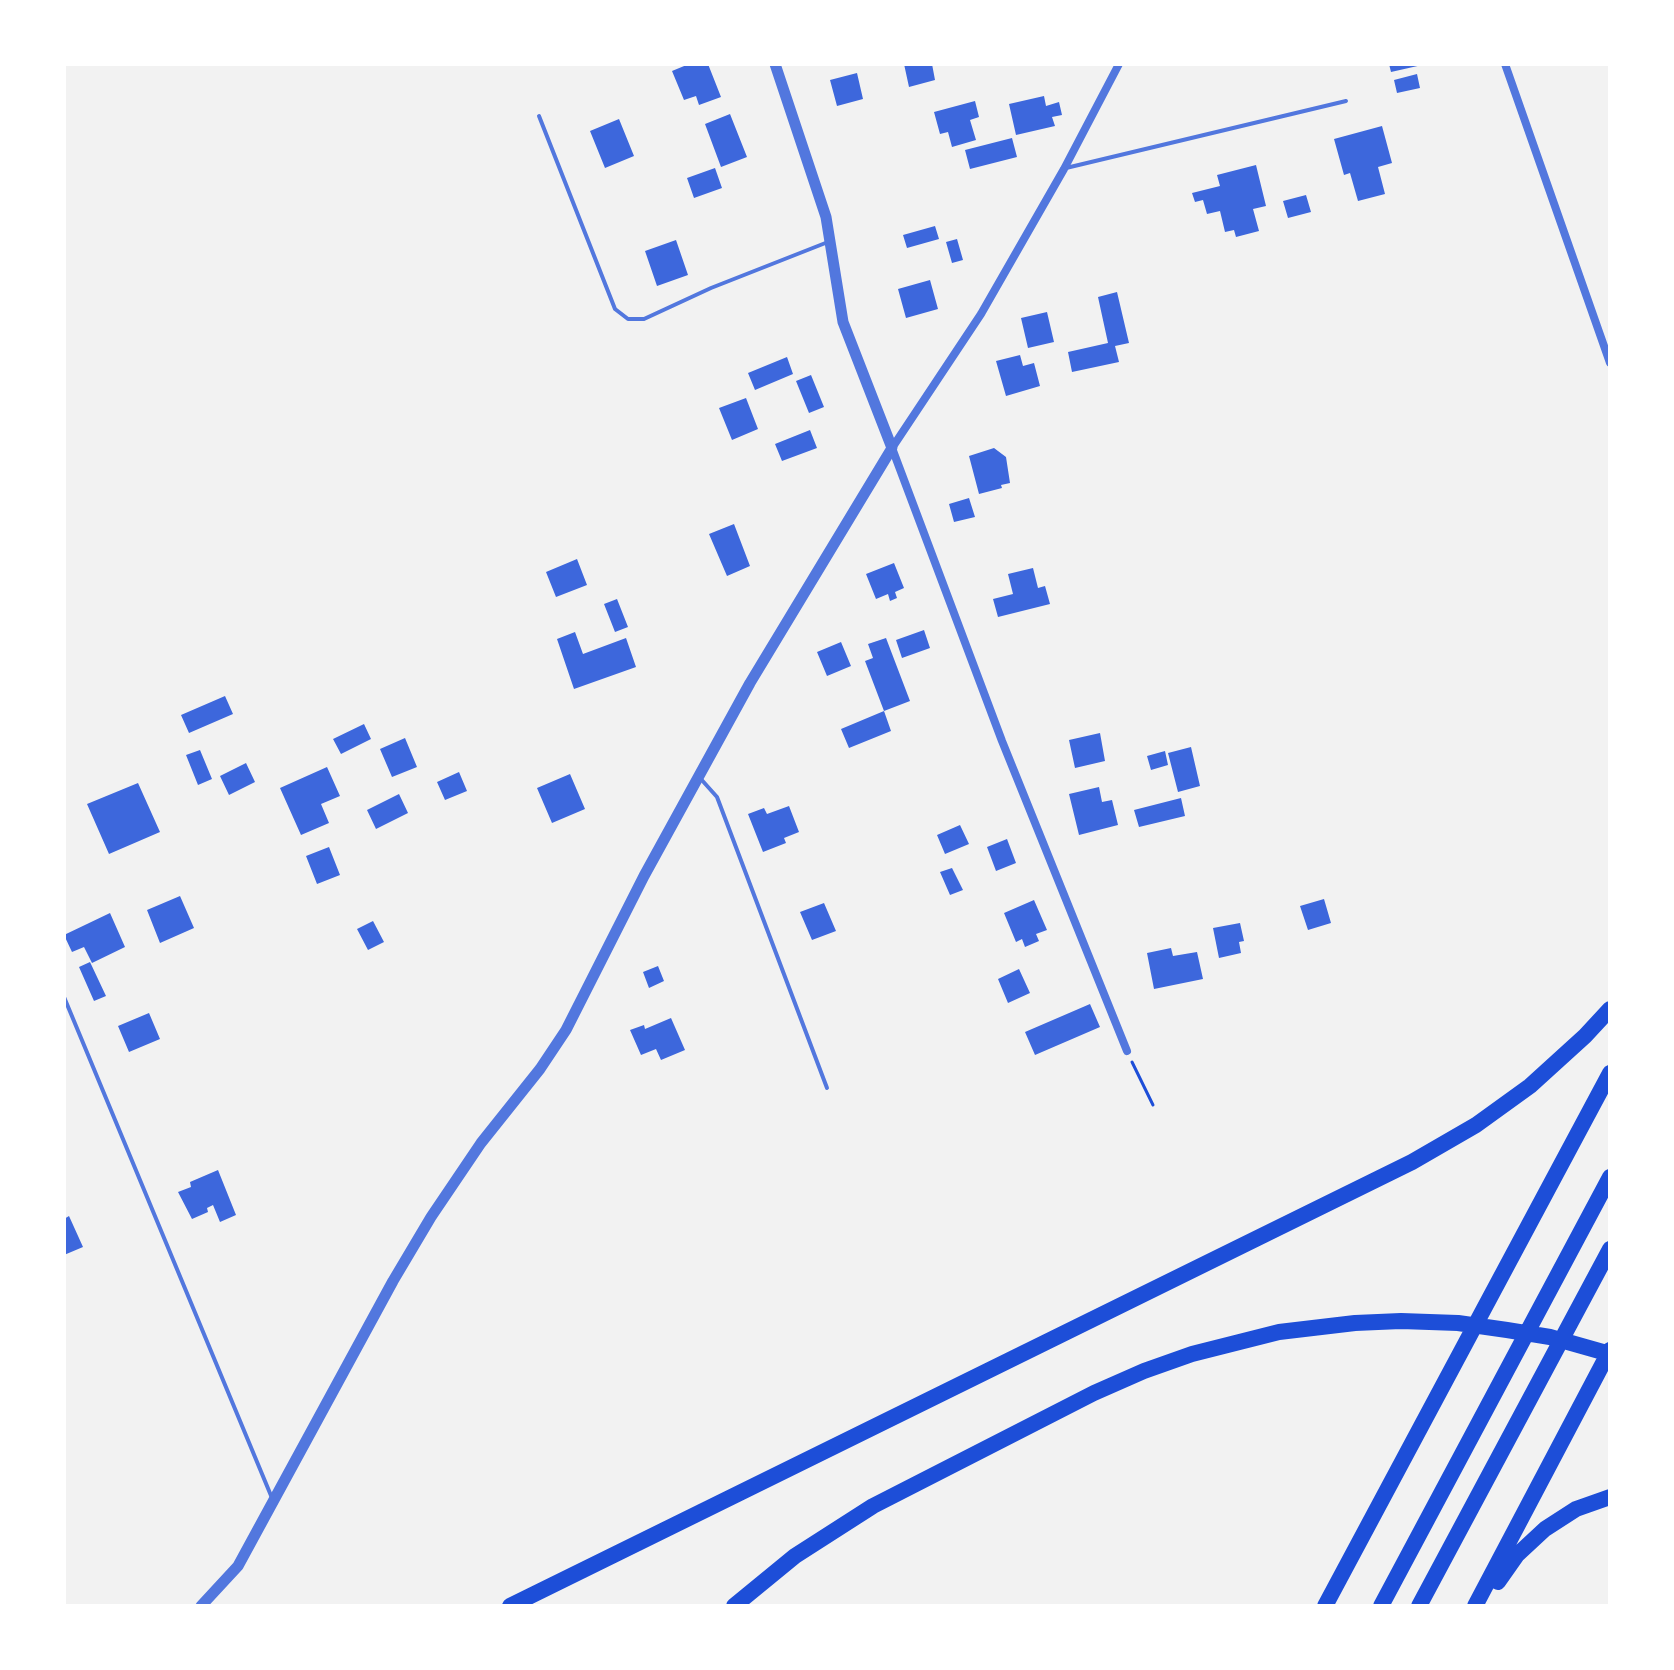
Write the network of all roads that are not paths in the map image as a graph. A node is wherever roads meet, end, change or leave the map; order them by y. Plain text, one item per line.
1 (775, 64) edge
2 (1119, 64) edge
3 (1505, 64) edge
4 (1346, 101) dead end
5 (539, 116) dead end
6 (1064, 169) junction
7 (830, 241) junction
8 (1610, 363) edge
9 (892, 448) junction
10 (699, 776) junction
11 (64, 997) edge
12 (1610, 1009) edge
13 (1127, 1051) road end
14 (1610, 1073) edge
15 (827, 1088) dead end
16 (1610, 1177) edge
17 (1610, 1249) edge
18 (1610, 1352) edge
19 (1610, 1497) edge
20 (273, 1500) junction
21 (201, 1606) edge
22 (510, 1606) edge
23 (734, 1606) edge
24 (1325, 1606) edge
25 (1381, 1606) edge
26 (1419, 1606) edge
27 (1478, 1606) edge

1 - 7 street
2 - 6 street
3 - 8 street
4 - 6 lane
5 - 7 lane
6 - 9 street
7 - 9 street
9 - 10 street
9 - 13 street
10 - 15 lane
10 - 20 street
11 - 20 lane
12 - 22 highway
14 - 24 highway
16 - 25 highway
17 - 26 highway
18 - 23 highway
18 - 27 highway
19 - 27 highway
20 - 21 street

